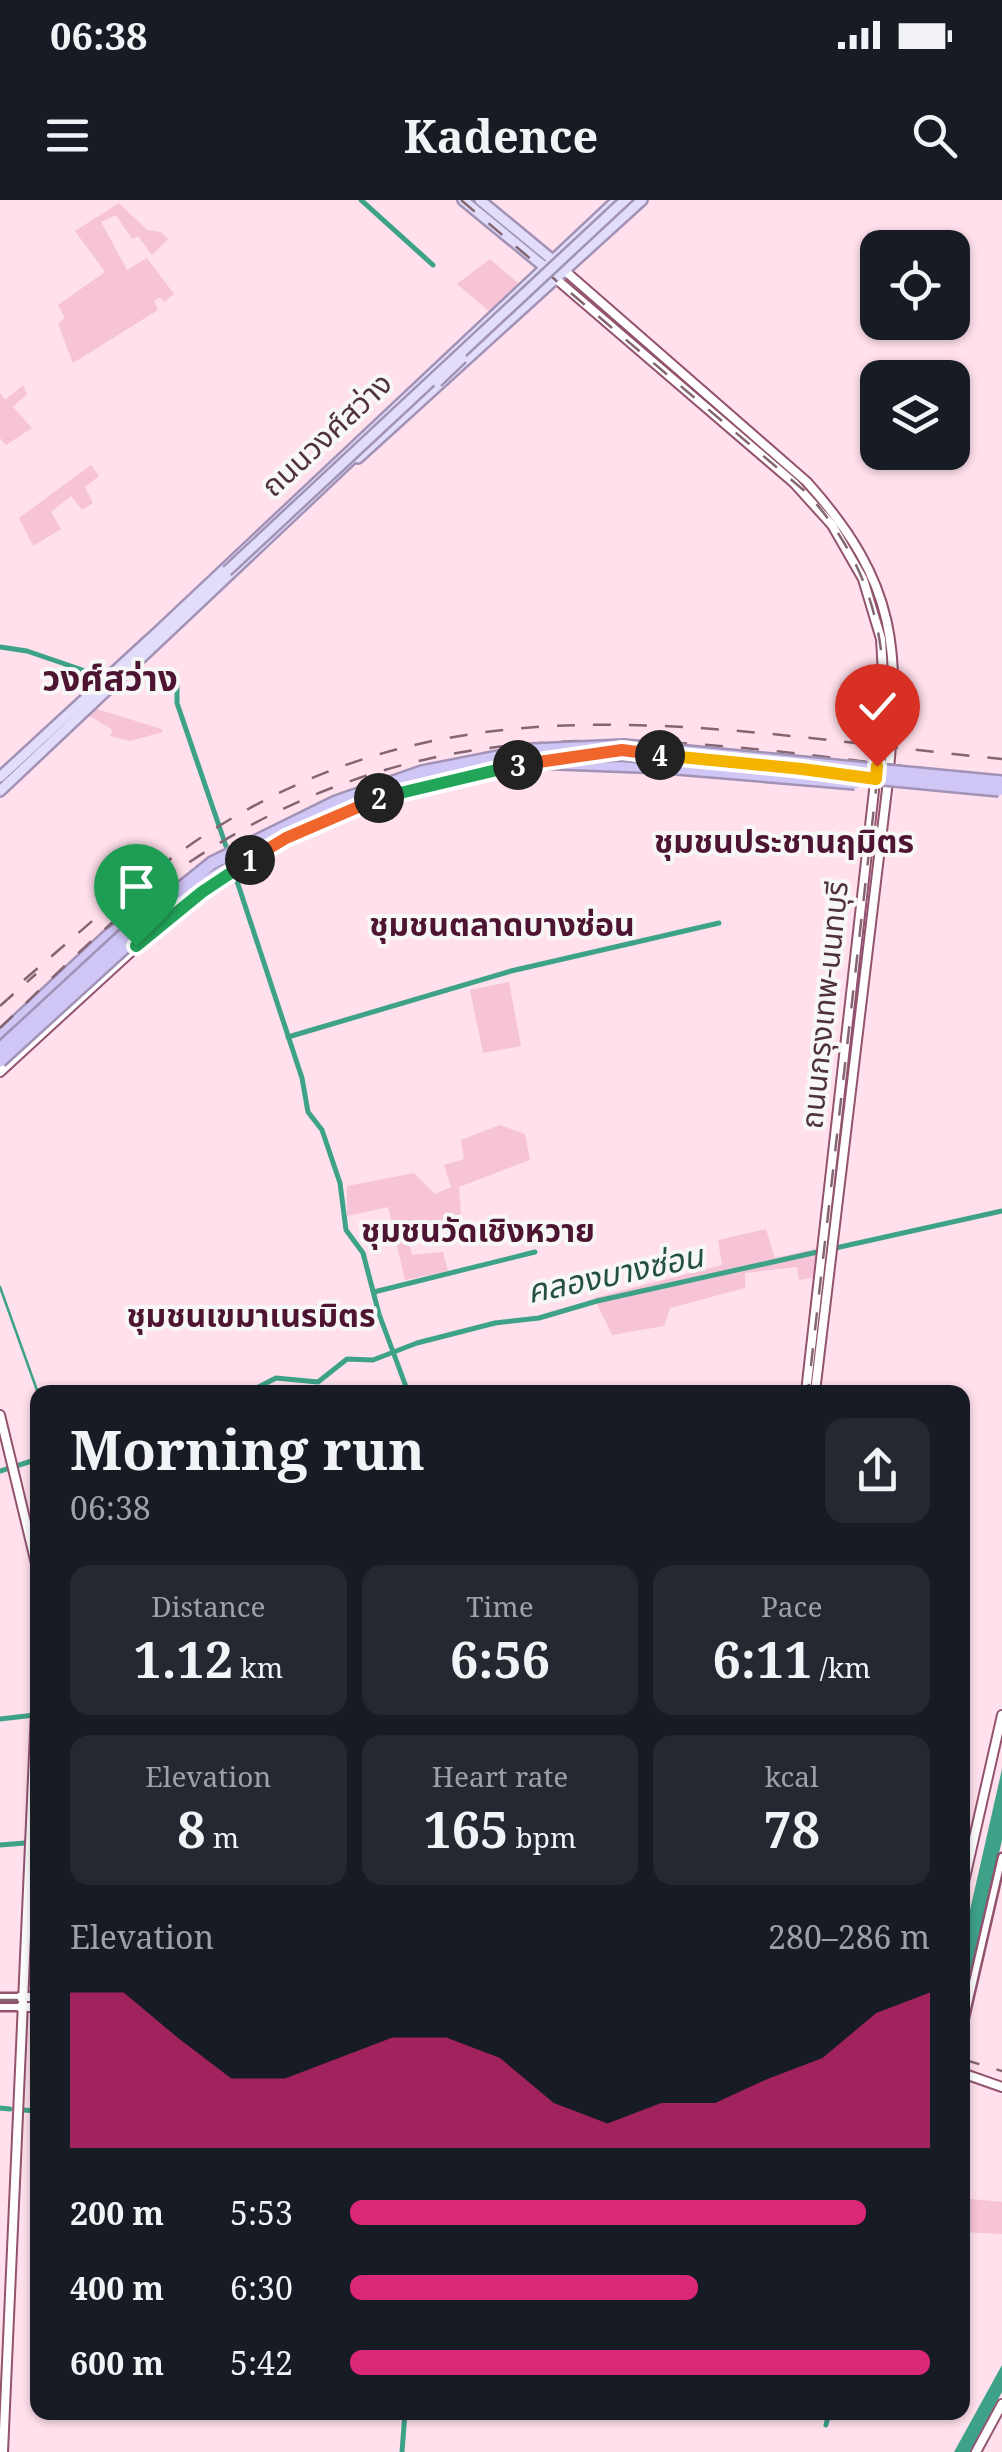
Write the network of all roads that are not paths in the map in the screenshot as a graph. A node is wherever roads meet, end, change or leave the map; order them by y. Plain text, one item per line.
1 (464, 200) edge
2 (480, 200) edge
3 (617, 200) edge
4 (625, 200) edge
5 (633, 200) edge
6 (642, 200) edge
7 (629, 212) junction
8 (548, 263) junction
9 (564, 270) junction
10 (555, 278) junction
11 (492, 316) junction
12 (504, 326) junction
13 (692, 382) junction
14 (684, 388) junction
15 (792, 475) junction
16 (337, 476) junction
17 (879, 591) junction
18 (868, 594) junction
19 (146, 642) junction
20 (622, 750) junction
21 (533, 762) junction
22 (0, 777) edge
23 (876, 779) junction
24 (888, 781) junction
25 (1001, 789) edge
26 (0, 791) edge
27 (196, 873) junction
28 (861, 902) junction
29 (873, 904) junction
30 (0, 1036) edge
31 (0, 1055) edge
32 (0, 1072) edge
33 (847, 1080) junction
34 (816, 1340) junction
35 (807, 1385) edge
36 (816, 1385) edge
37 (0, 1416) edge
38 (1, 1431) edge
39 (30, 1540) edge
40 (1002, 1716) edge
41 (30, 1823) edge
42 (970, 1856) edge
43 (1002, 1858) edge
44 (970, 1996) edge
45 (0, 1997) edge
46 (30, 1999) edge
47 (20, 2002) junction
48 (30, 2005) edge
49 (0, 2006) edge
50 (970, 2076) edge
51 (1000, 2087) edge
52 (1002, 2404) edge
53 (2, 2423) edge
54 (6, 2452) edge
55 (976, 2452) edge

1 - 8 main road, ถนนกรุงเทพ-นนทบุรี
2 - 8 main road, ถนนกรุงเทพ-นนทบุรี
3 - 7 main road
3 - 8 main road, ถนนวงศ์สว่าง
4 - 19 main road, ถนนวงศ์สว่าง, bridge
5 - 16 main road, ถนนวงศ์สว่าง, bridge
6 - 7 main road, ถนนวงศ์สว่าง
7 - 9 main road, ถนนวงศ์สว่าง
8 - 9 main road, ถนนกรุงเทพ-นนทบุรี
8 - 10 main road, ถนนกรุงเทพ-นนทบุรี
8 - 11 main road, ถนนวงศ์สว่าง
9 - 10 main road, ถนนวงศ์สว่าง
9 - 13 main road, ถนนกรุงเทพ-นนทบุรี
10 - 12 main road, ถนนวงศ์สว่าง
10 - 14 main road, ถนนกรุงเทพ-นนทบุรี
11 - 12 main road
11 - 19 main road, ถนนวงศ์สว่าง
12 - 16 main road, ถนนวงศ์สว่าง
13 - 14 main road
13 - 15 main road, ถนนกรุงเทพ-นนทบุรี
14 - 15 main road, ถนนกรุงเทพ-นนทบุรี
15 - 17 main road, ถนนกรุงเทพ-นนทบุรี
15 - 18 main road, ถนนกรุงเทพ-นนทบุรี
16 - 26 main road, ถนนวงศ์สว่าง
17 - 18 main road
17 - 24 main road, ถนนกรุงเทพ-นนทบุรี
18 - 23 main road, ถนนกรุงเทพ-นนทบุรี
19 - 22 main road, ถนนวงศ์สว่าง
20 - 21 main road
20 - 23 main road
20 - 31 main road, bridge
21 - 25 highway, bridge
21 - 32 main road, bridge
23 - 24 main road
23 - 28 main road, ถนนกรุงเทพ-นนทบุรี
24 - 25 street
24 - 29 main road, ถนนกรุงเทพ-นนทบุรี
25 - 27 highway, bridge
25 - 31 highway, bridge
27 - 30 highway, bridge
27 - 31 highway, bridge
28 - 29 main road
28 - 33 main road, ถนนกรุงเทพ-นนทบุรี
29 - 33 main road, ถนนกรุงเทพ-นนทบุรี
33 - 34 main road, ถนนกรุงเทพ-นนทบุรี
34 - 35 main road, ถนนกรุงเทพ-นนทบุรี
34 - 36 main road, ถนนกรุงเทพ-นนทบุรี
37 - 38 main road
38 - 39 main road
40 - 42 main road
41 - 47 main road
43 - 44 street
45 - 47 street
46 - 47 main road
47 - 48 main road
47 - 49 street
47 - 53 main road
50 - 51 main road
52 - 55 main road
53 - 54 main road

